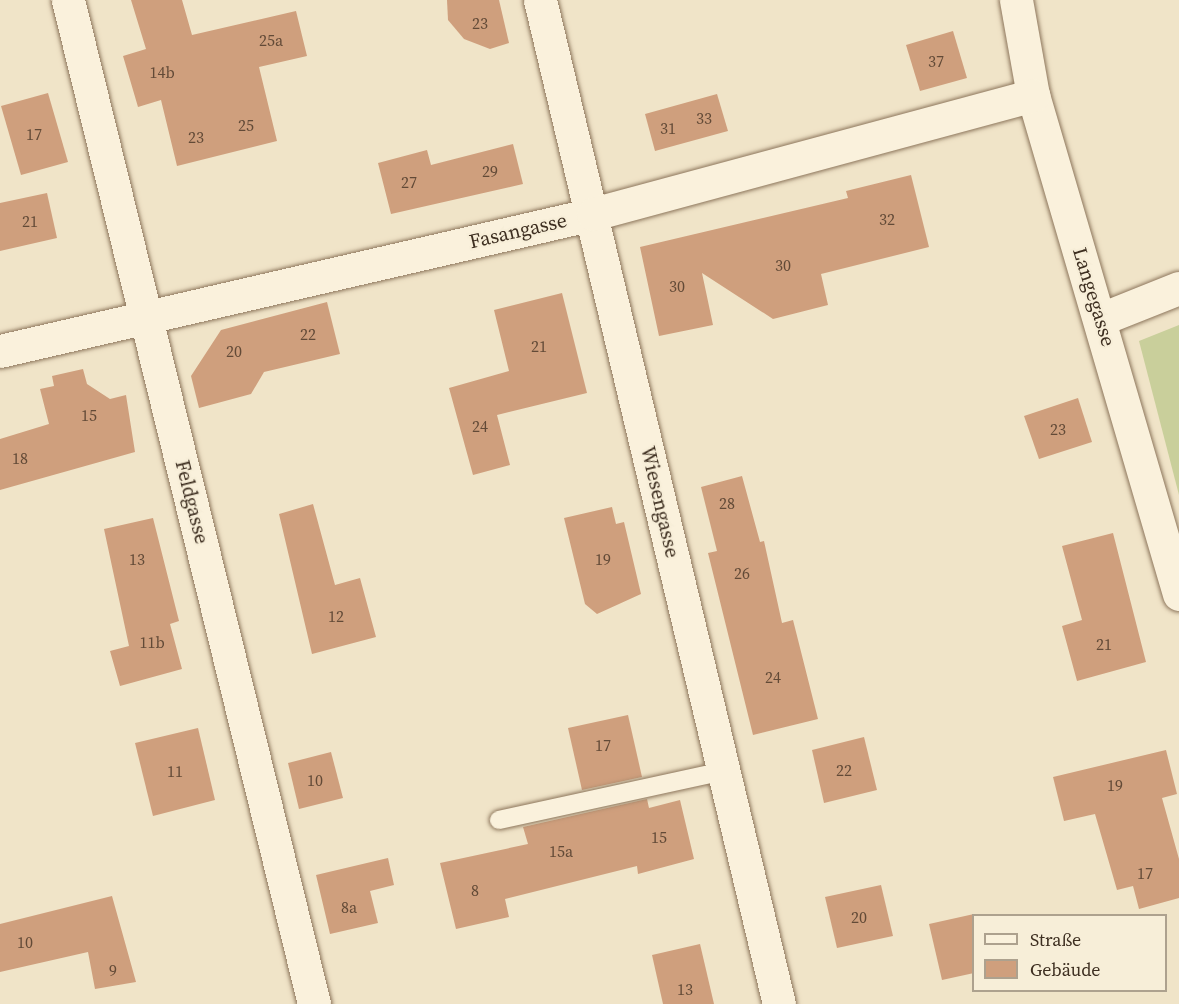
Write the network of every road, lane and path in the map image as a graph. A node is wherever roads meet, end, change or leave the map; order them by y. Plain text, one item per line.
1 (68, 0) edge
2 (540, 0) edge
3 (1018, 1) edge
4 (1033, 95) junction
5 (593, 214) junction
6 (1179, 288) edge
7 (147, 315) junction
8 (1101, 319) junction
9 (0, 351) edge
10 (1179, 594) edge
11 (724, 771) junction
12 (499, 820) dead end
13 (314, 1004) edge
14 (779, 1004) edge

1 - 7 street, Feldgasse
2 - 5 street, Wiesengasse
3 - 4 street, Langegasse
4 - 5 street, Fasangasse
4 - 8 street, Langegasse
5 - 7 street, Fasangasse
5 - 11 street, Wiesengasse
6 - 8 street
7 - 9 street, Fasangasse
7 - 13 street, Feldgasse
8 - 10 street, Langegasse
11 - 12 lane
11 - 14 street, Wiesengasse

